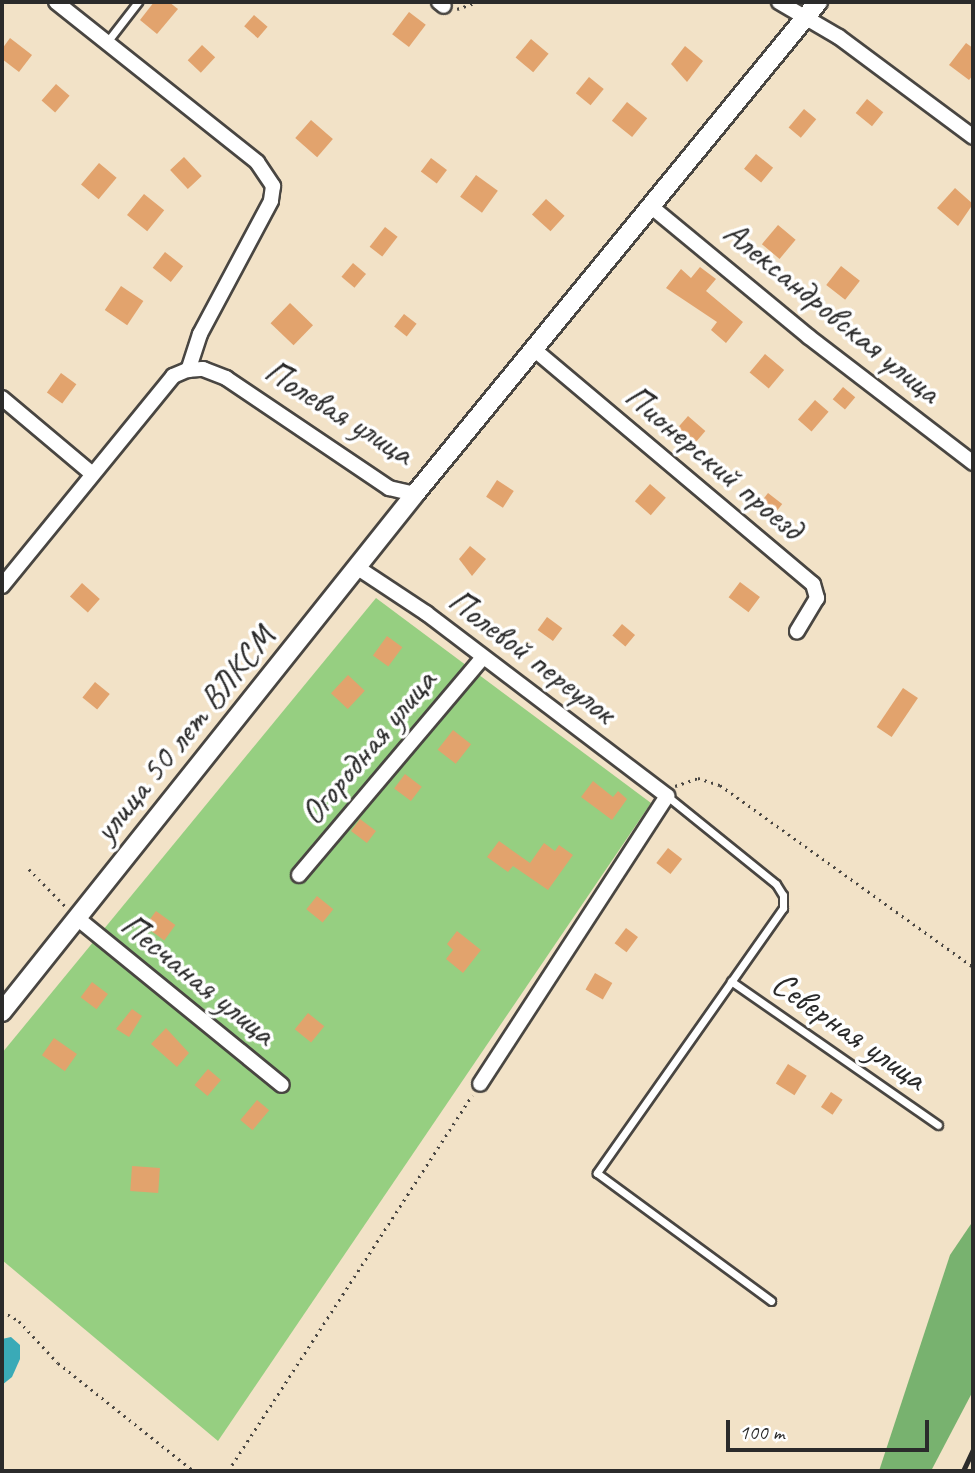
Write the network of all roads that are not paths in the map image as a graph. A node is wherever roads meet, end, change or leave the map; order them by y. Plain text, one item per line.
1 (56, 2) edge
2 (138, 2) edge
3 (779, 2) edge
4 (818, 2) edge
5 (806, 17) junction
6 (107, 42) junction
7 (973, 137) edge
8 (653, 208) junction
9 (536, 351) junction
10 (188, 370) junction
11 (2, 398) edge
12 (973, 463) edge
13 (91, 473) junction
14 (415, 494) junction
15 (358, 568) junction
16 (2, 586) edge
17 (797, 631) dead end
18 (483, 657) junction
19 (667, 796) junction
20 (299, 876) dead end
21 (76, 918) junction
22 (731, 981) junction
23 (2, 1012) edge
24 (282, 1084) dead end
25 (480, 1084) road end
26 (938, 1125) dead end
27 (771, 1301) dead end

1 - 6 street
2 - 6 lane
3 - 5 street
4 - 5 street
5 - 7 street
5 - 8 street, Полевая улица
6 - 10 street
8 - 9 street, Полевая улица
8 - 12 street, Александровская улица
9 - 14 street, Полевая улица
9 - 17 street, Пионерский проезд
10 - 13 street
10 - 14 street, Полевая улица
11 - 13 street
13 - 16 street
14 - 15 street, улица 50 лет ВЛКСМ
15 - 18 street, Полевой переулок
15 - 21 street, улица 50 лет ВЛКСМ
18 - 19 street, Полевой переулок
18 - 20 street, Огородная улица
19 - 22 lane, Северная улица
19 - 25 street
21 - 23 street, улица 50 лет ВЛКСМ
21 - 24 street, Песчаная улица
22 - 26 lane, Северная улица
22 - 27 lane, Северная улица

